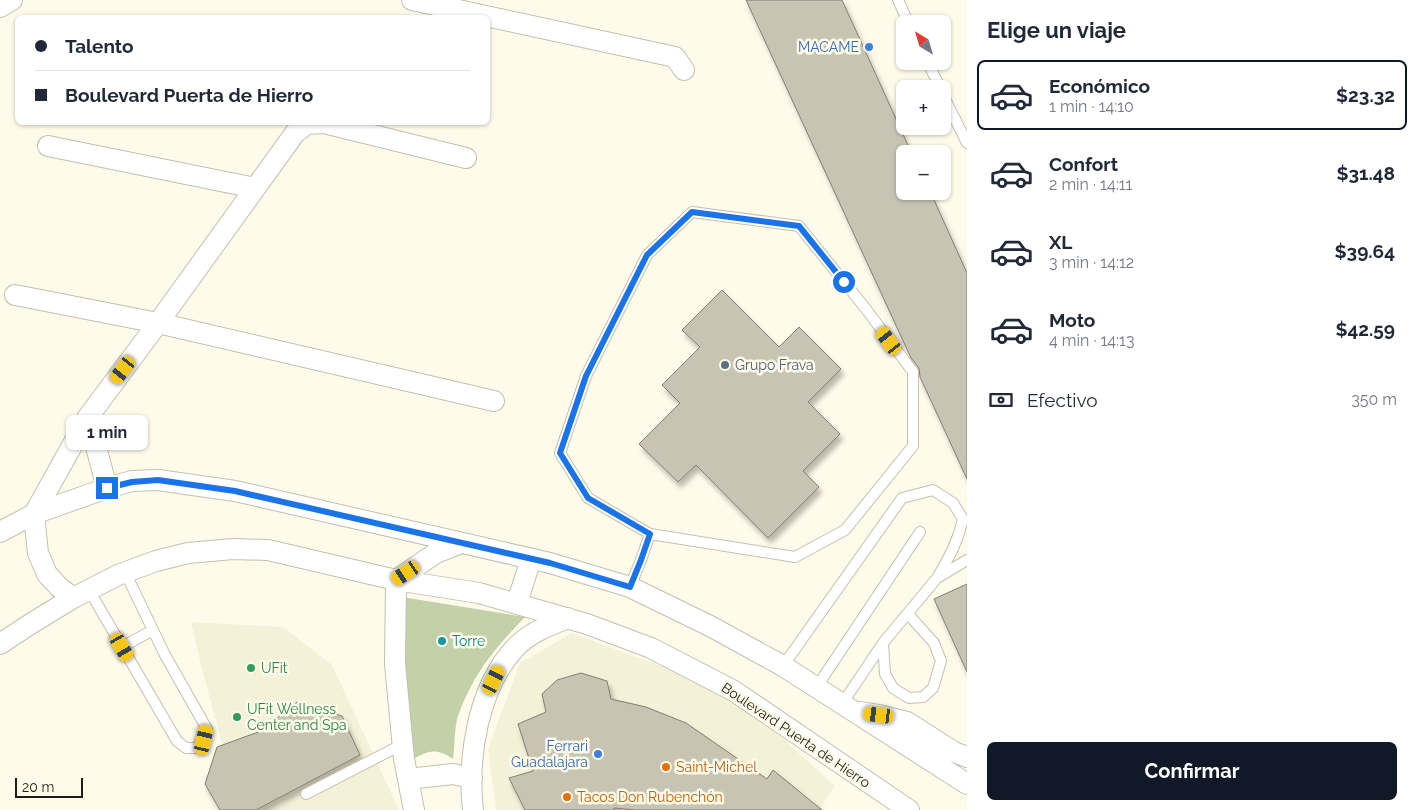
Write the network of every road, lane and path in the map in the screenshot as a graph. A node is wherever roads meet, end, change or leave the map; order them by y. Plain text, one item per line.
1 (12, 0) edge
2 (898, 0) edge
3 (421, 1) edge
4 (0, 7) edge
5 (484, 15) edge
6 (905, 15) edge
7 (490, 16) edge
8 (684, 70) dead end
9 (951, 111) edge
10 (306, 125) edge
11 (332, 125) edge
12 (967, 143) edge
13 (48, 146) dead end
14 (466, 158) dead end
15 (255, 188) junction
16 (15, 295) dead end
17 (158, 322) junction
18 (494, 401) dead end
19 (88, 417) junction
20 (107, 488) junction
21 (34, 514) junction
22 (0, 532) edge
23 (920, 532) dead end
24 (650, 534) junction
25 (461, 543) junction
26 (531, 559) junction
27 (967, 560) edge
28 (125, 572) junction
29 (937, 578) junction
30 (396, 580) junction
31 (630, 587) junction
32 (81, 594) junction
33 (517, 603) junction
34 (908, 614) junction
35 (568, 618) junction
36 (153, 630) junction
37 (883, 643) junction
38 (0, 644) edge
39 (122, 647) junction
40 (783, 666) junction
41 (816, 688) junction
42 (848, 708) junction
43 (403, 744) junction
44 (967, 757) edge
45 (472, 778) junction
46 (408, 779) junction
47 (967, 784) edge
48 (306, 794) dead end
49 (414, 810) edge
50 (474, 810) edge
51 (909, 810) edge

1 - 4 street
2 - 6 lane
3 - 5 street
7 - 8 street
9 - 12 lane
10 - 15 street
11 - 14 street
13 - 15 street
15 - 17 street
16 - 17 street
17 - 18 street
17 - 19 street
19 - 20 street
19 - 21 street
20 - 21 street
20 - 25 street
21 - 22 street
21 - 32 street
23 - 41 lane
24 - 24 lane
24 - 31 lane
25 - 26 street
25 - 30 street
26 - 31 street
26 - 33 street
27 - 29 lane
28 - 30 street, Boulevard Puerta de Hierro
28 - 32 street, Boulevard Puerta de Hierro
28 - 36 lane
29 - 34 lane
29 - 40 lane
30 - 33 street, Boulevard Puerta de Hierro
30 - 43 street
31 - 40 street
32 - 38 street, Boulevard Puerta de Hierro
32 - 39 lane
33 - 35 street, Boulevard Puerta de Hierro
34 - 37 lane
34 - 37 lane
35 - 45 street
35 - 51 street, Boulevard Puerta de Hierro
36 - 39 lane
36 - 39 lane
37 - 42 lane
40 - 41 street
41 - 42 street
42 - 44 street
42 - 47 street
43 - 46 street
43 - 48 lane
45 - 46 street
45 - 50 street
46 - 49 street

